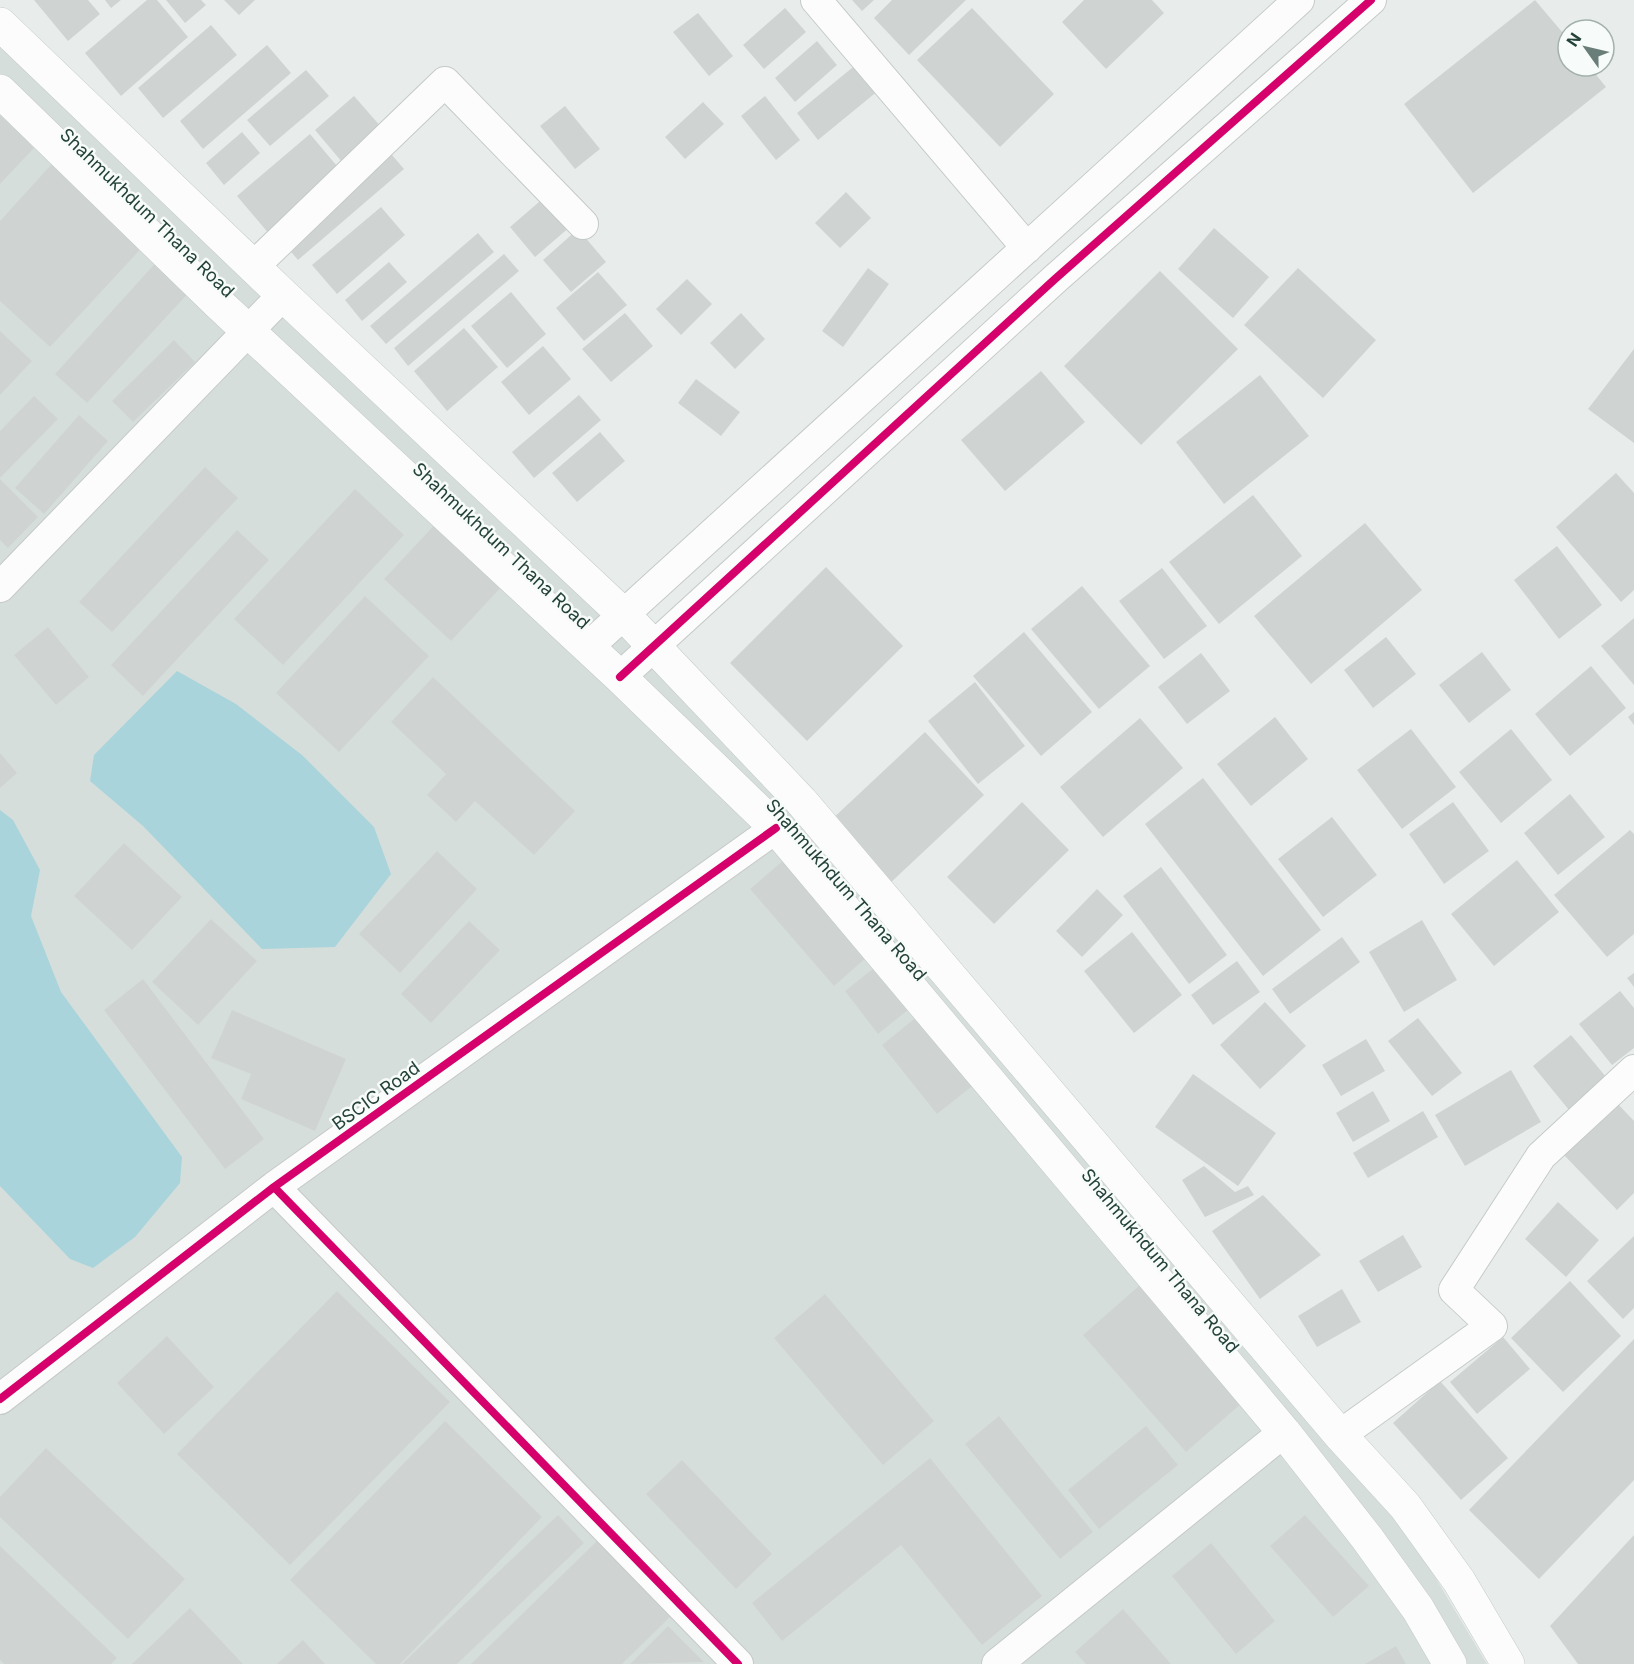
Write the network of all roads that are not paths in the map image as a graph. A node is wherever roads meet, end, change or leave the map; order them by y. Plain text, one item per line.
1 (816, 0) edge
2 (1299, 0) edge
3 (1371, 0) edge
4 (0, 24) edge
5 (0, 91) edge
6 (583, 224) dead end
7 (1027, 248) junction
8 (253, 267) junction
9 (283, 295) junction
10 (248, 331) junction
11 (0, 587) edge
12 (624, 615) junction
13 (655, 646) junction
14 (588, 647) junction
15 (620, 677) junction
16 (776, 828) junction
17 (1634, 1070) edge
18 (274, 1187) junction
19 (0, 1399) edge
20 (1284, 1432) junction
21 (1340, 1436) junction
22 (738, 1664) edge
23 (997, 1664) edge
24 (1450, 1664) edge
25 (1508, 1664) edge

1 - 7 street
2 - 7 street
3 - 13 street
4 - 8 main road, Shahmukhdum Thana Road
5 - 10 main road, Shahmukhdum Thana Road
6 - 8 street
7 - 12 street
8 - 9 main road, Shahmukhdum Thana Road
9 - 10 street
9 - 12 main road, Shahmukhdum Thana Road
10 - 11 street
10 - 14 main road, Shahmukhdum Thana Road
12 - 13 main road, Shahmukhdum Thana Road
12 - 14 street
13 - 15 street
13 - 21 main road, Shahmukhdum Thana Road
14 - 15 main road, Shahmukhdum Thana Road
15 - 16 main road, Shahmukhdum Thana Road
16 - 18 street, BSCIC Road
16 - 20 main road, Shahmukhdum Thana Road
17 - 21 street
18 - 19 street, BSCIC Road
18 - 22 street
20 - 23 street
20 - 24 main road, Shahmukhdum Thana Road
21 - 25 main road, Shahmukhdum Thana Road

